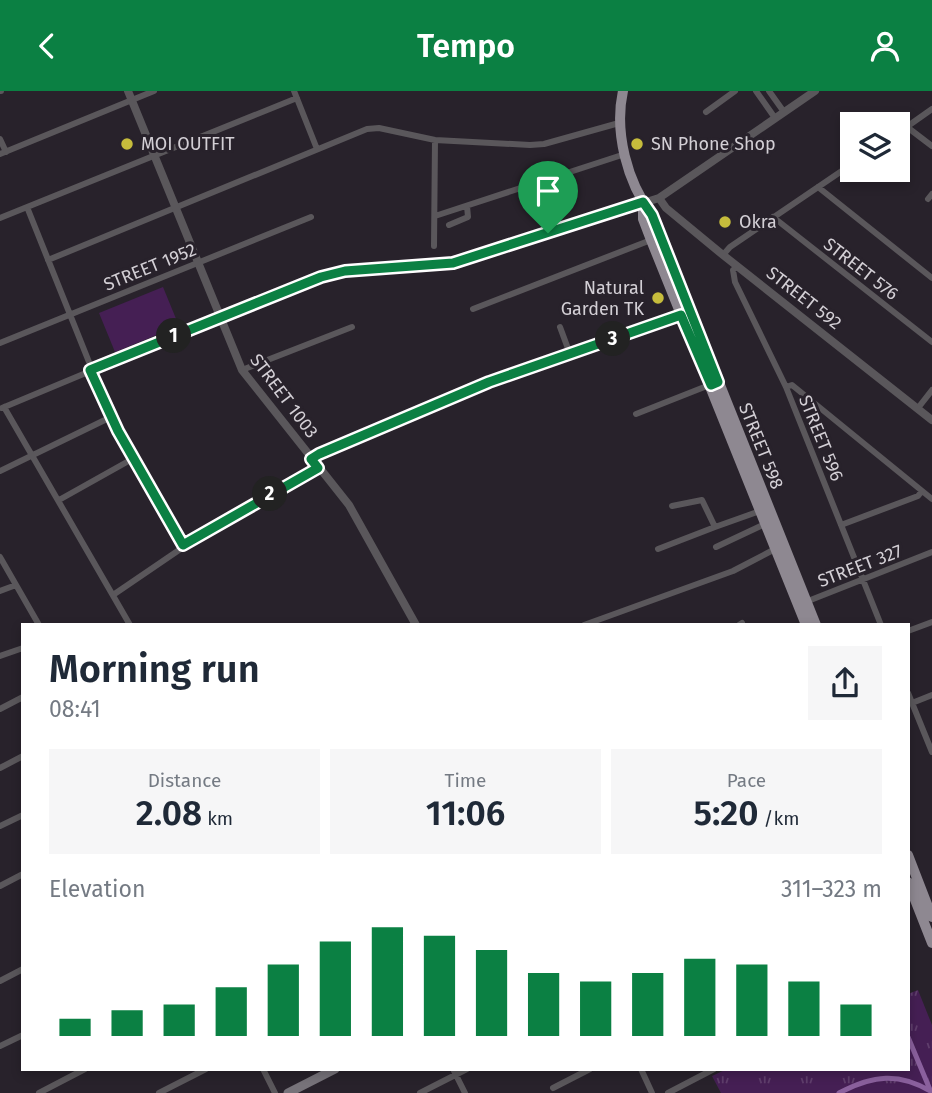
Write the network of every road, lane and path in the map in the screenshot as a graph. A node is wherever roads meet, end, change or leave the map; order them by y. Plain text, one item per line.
1 (128, 91) edge
2 (154, 91) edge
3 (623, 91) edge
4 (736, 91) edge
5 (756, 91) edge
6 (769, 91) edge
7 (815, 91) edge
8 (295, 95) edge
9 (132, 101) junction
10 (932, 109) edge
11 (706, 112) dead end
12 (784, 112) junction
13 (775, 118) junction
14 (619, 123) junction
15 (910, 125) edge
16 (910, 129) edge
17 (0, 139) edge
18 (435, 140) junction
19 (932, 146) edge
20 (317, 149) junction
21 (3, 153) edge
22 (625, 154) junction
23 (154, 155) junction
24 (840, 172) edge
25 (818, 187) junction
26 (659, 198) junction
27 (643, 202) junction
28 (467, 206) junction
29 (27, 207) junction
30 (175, 208) junction
31 (435, 216) junction
32 (310, 217) dead end
33 (773, 217) junction
34 (0, 218) edge
35 (449, 225) dead end
36 (651, 240) junction
37 (434, 246) dead end
38 (723, 255) junction
39 (48, 260) junction
40 (198, 263) junction
41 (738, 266) junction
42 (932, 278) edge
43 (473, 309) dead end
44 (686, 314) junction
45 (69, 315) junction
46 (220, 317) junction
47 (352, 327) dead end
48 (560, 327) dead end
49 (0, 342) edge
50 (932, 342) edge
51 (570, 354) junction
52 (90, 370) junction
53 (242, 370) junction
54 (715, 383) junction
55 (786, 387) junction
56 (932, 390) edge
57 (2, 408) edge
58 (918, 408) junction
59 (636, 414) dead end
60 (111, 417) junction
61 (932, 420) edge
62 (33, 456) junction
63 (134, 458) junction
64 (311, 459) junction
65 (318, 468) junction
66 (0, 471) edge
67 (922, 491) junction
68 (932, 499) edge
69 (59, 500) junction
70 (671, 506) dead end
71 (760, 510) junction
72 (765, 524) junction
73 (841, 525) junction
74 (715, 527) junction
75 (183, 545) junction
76 (716, 547) dead end
77 (658, 549) dead end
78 (775, 549) junction
79 (932, 552) edge
80 (0, 557) edge
81 (863, 580) junction
82 (16, 585) junction
83 (0, 591) edge
84 (113, 595) junction
85 (802, 603) junction
86 (932, 622) edge
87 (38, 623) edge
88 (129, 623) edge
89 (414, 623) edge
90 (590, 623) edge
91 (806, 623) edge
92 (815, 623) edge
93 (880, 623) edge
94 (910, 630) edge
95 (21, 649) edge
96 (0, 656) edge
97 (932, 695) edge
98 (21, 698) edge
99 (910, 698) edge
100 (912, 703) junction
101 (0, 709) edge
102 (932, 752) edge
103 (21, 757) edge
104 (0, 768) edge
105 (21, 816) edge
106 (0, 826) edge
107 (910, 860) edge
108 (21, 875) edge
109 (0, 886) edge
110 (910, 887) edge
111 (932, 917) edge
112 (932, 943) edge
113 (21, 970) edge
114 (0, 981) edge
115 (21, 1036) edge
116 (0, 1046) edge
117 (81, 1071) edge
118 (202, 1071) edge
119 (265, 1071) edge
120 (331, 1071) edge
121 (586, 1071) edge
122 (641, 1071) edge
123 (710, 1071) edge
124 (454, 1072) edge
125 (553, 1089) dead end
126 (38, 1093) edge
127 (159, 1093) edge
128 (275, 1093) edge
129 (288, 1093) edge
130 (420, 1093) edge
131 (465, 1093) edge
132 (652, 1093) edge
133 (668, 1093) edge

1 - 9 street, STREET 1003
2 - 9 street
3 - 14 main road, STREET 598
4 - 11 street
5 - 13 street
6 - 12 street
7 - 12 street
8 - 20 street
8 - 23 street
9 - 21 street
9 - 23 street, STREET 1003
10 - 15 street
12 - 13 street
13 - 26 street
14 - 18 street
14 - 22 main road, STREET 598
16 - 19 street
17 - 21 street
18 - 20 street
18 - 31 street
20 - 30 street
22 - 27 main road, STREET 598
22 - 28 street
23 - 29 street
23 - 30 street, STREET 1003
24 - 25 street
25 - 33 street
25 - 42 street
26 - 27 street
26 - 38 street, STREET 592
27 - 36 main road, STREET 598
27 - 44 main road, STREET 598
27 - 46 street
28 - 31 street
28 - 35 street
29 - 34 street
29 - 39 street
30 - 39 street
30 - 40 street, STREET 1003
31 - 37 street
32 - 40 street, STREET 1952
33 - 38 street
33 - 50 street, STREET 576
36 - 43 street
36 - 44 main road, STREET 598
38 - 41 street, STREET 592
39 - 45 street
40 - 45 street, STREET 1952
40 - 46 street, STREET 1003
41 - 55 street, STREET 596
41 - 58 street, STREET 592
44 - 51 street
44 - 54 main road, STREET 598
45 - 49 street, STREET 1952
45 - 52 street
46 - 52 street
46 - 53 street, STREET 1003
47 - 53 street
48 - 51 street
51 - 64 street
52 - 57 street
52 - 60 street
53 - 64 street, STREET 1003
54 - 59 street
54 - 71 main road, STREET 598
54 - 85 main road, STREET 598
55 - 67 street
55 - 73 street, STREET 596
56 - 58 street
57 - 62 street
58 - 61 street, STREET 592
60 - 62 street
60 - 63 street
62 - 66 street
62 - 69 street
63 - 69 street
63 - 75 street
64 - 65 street, STREET 1003
65 - 75 street
65 - 89 street, STREET 1003
67 - 68 street
67 - 73 street
69 - 84 street
70 - 74 street
71 - 72 main road, STREET 598
71 - 74 street
72 - 76 street
72 - 78 main road, STREET 598
73 - 81 street, STREET 596
74 - 77 street
75 - 84 street
78 - 85 main road, STREET 598
78 - 90 street
79 - 81 street, STREET 327
80 - 82 street
81 - 85 street, STREET 327
81 - 93 street, STREET 596
82 - 83 street
82 - 87 street
84 - 88 street
85 - 91 main road, STREET 598
85 - 92 main road, STREET 598
86 - 94 street
95 - 96 street
97 - 100 street
98 - 101 street
99 - 100 street
100 - 102 street
103 - 104 street
105 - 106 street
107 - 111 main road
108 - 109 street
110 - 112 main road
113 - 114 street
115 - 116 street
117 - 126 street
118 - 127 street
119 - 128 street
120 - 129 main road
121 - 125 street
122 - 132 street
123 - 133 street
124 - 130 street
124 - 131 street

